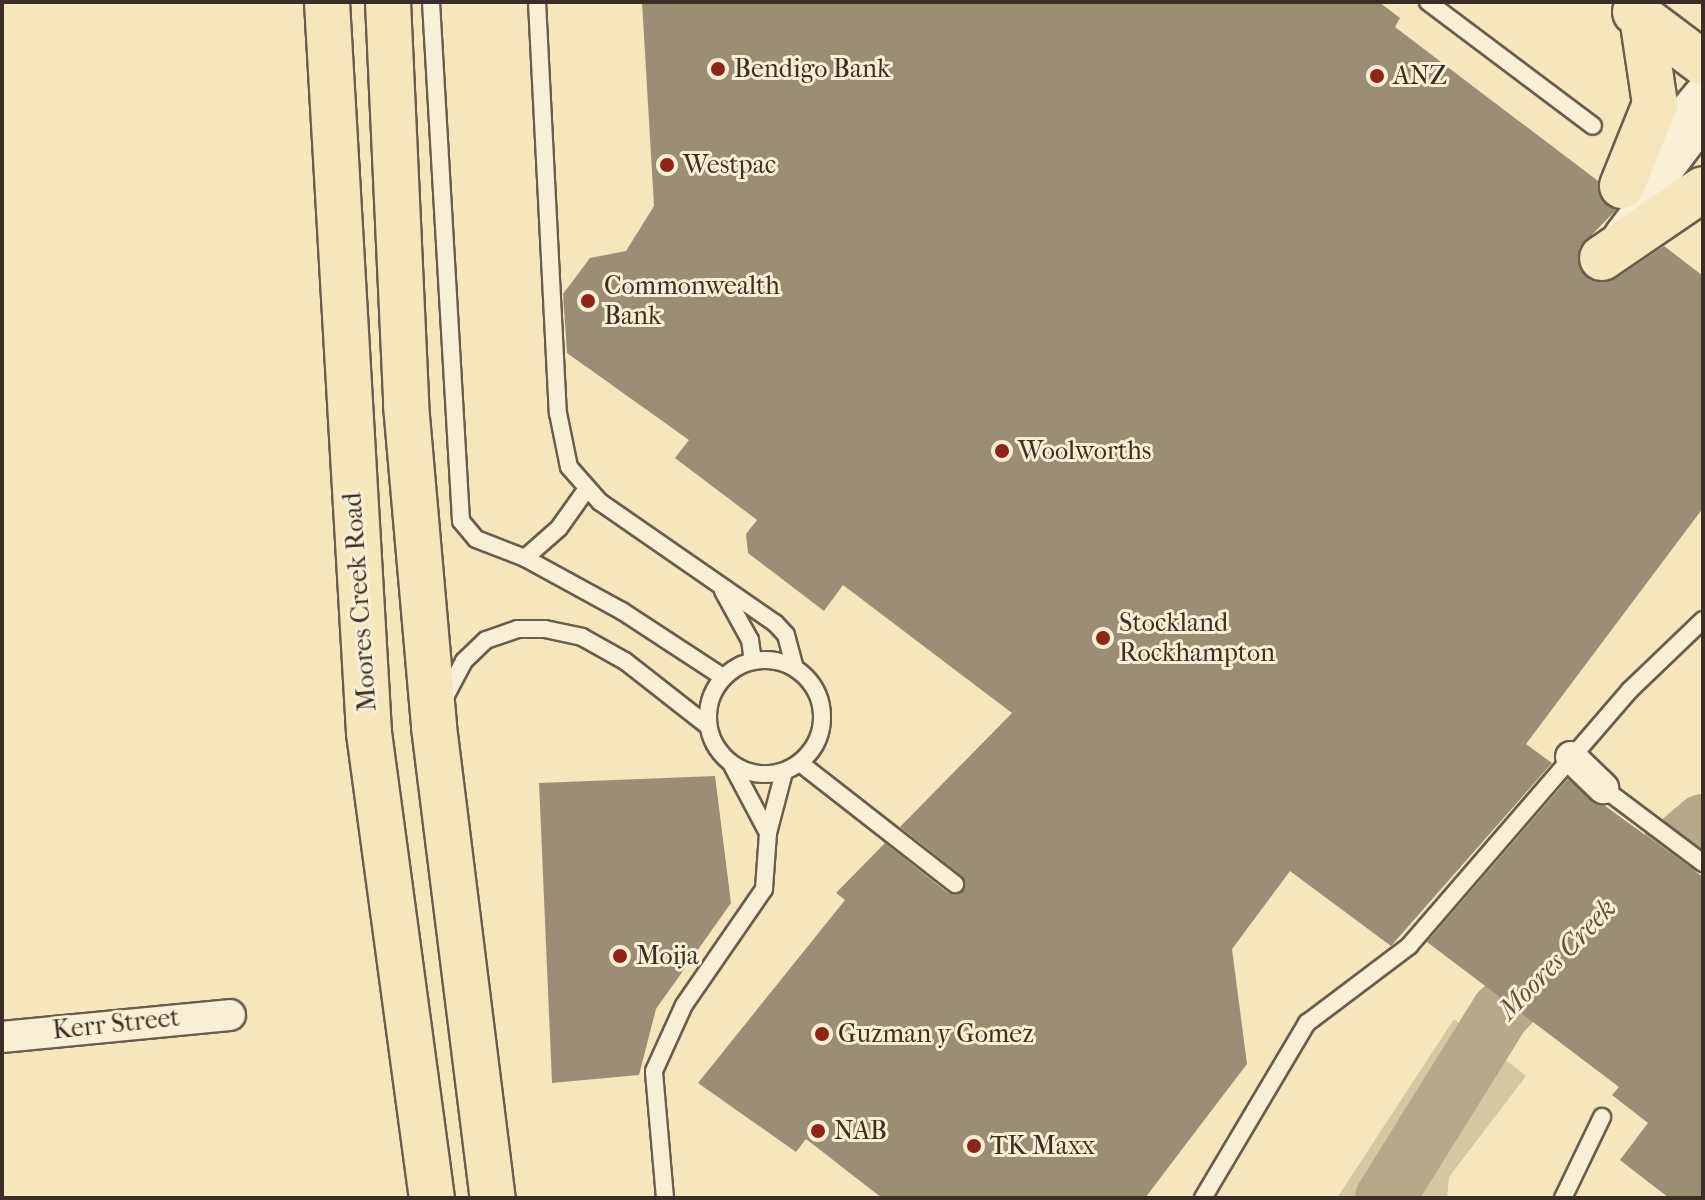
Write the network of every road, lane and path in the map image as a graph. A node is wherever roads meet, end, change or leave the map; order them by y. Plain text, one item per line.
1 (316, 2) edge
2 (327, 2) edge
3 (388, 2) edge
4 (431, 2) edge
5 (537, 2) edge
6 (1428, 2) edge
7 (1632, 10) edge
8 (1703, 63) edge
9 (1703, 89) edge
10 (1703, 124) edge
11 (1593, 126) dead end
12 (333, 160) junction
13 (1622, 186) joint
14 (1703, 189) edge
15 (1602, 258) joint
16 (586, 490) junction
17 (525, 558) junction
18 (722, 590) junction
19 (1703, 620) edge
20 (753, 661) junction
21 (795, 668) junction
22 (723, 677) junction
23 (708, 726) junction
24 (434, 727) junction
25 (1571, 757) junction
26 (800, 763) junction
27 (732, 765) junction
28 (784, 772) junction
29 (1603, 788) joint
30 (768, 833) junction
31 (1703, 863) edge
32 (955, 884) dead end
33 (230, 1015) dead end
34 (2, 1037) edge
35 (1602, 1117) dead end
36 (432, 1198) edge
37 (493, 1198) edge
38 (665, 1198) edge
39 (1203, 1198) edge
40 (1563, 1198) edge

1 - 12 main road
2 - 12 main road, Moores Creek Road
3 - 24 main road
4 - 17 lane
5 - 16 lane
6 - 11 lane
7 - 8 main road
7 - 13 main road
9 - 13 street
10 - 15 street
12 - 36 main road, Moores Creek Road
14 - 15 main road
16 - 17 lane
16 - 18 lane
17 - 22 lane
18 - 20 lane
18 - 21 lane
19 - 25 lane
20 - 21 lane
20 - 22 lane
21 - 26 lane
22 - 23 lane
23 - 24 lane
23 - 27 lane
24 - 37 main road
25 - 29 street
25 - 39 lane
26 - 28 lane
26 - 32 lane
27 - 28 lane
27 - 30 lane
28 - 30 lane
29 - 31 lane
30 - 38 lane
33 - 34 street, Kerr Street
35 - 40 lane

